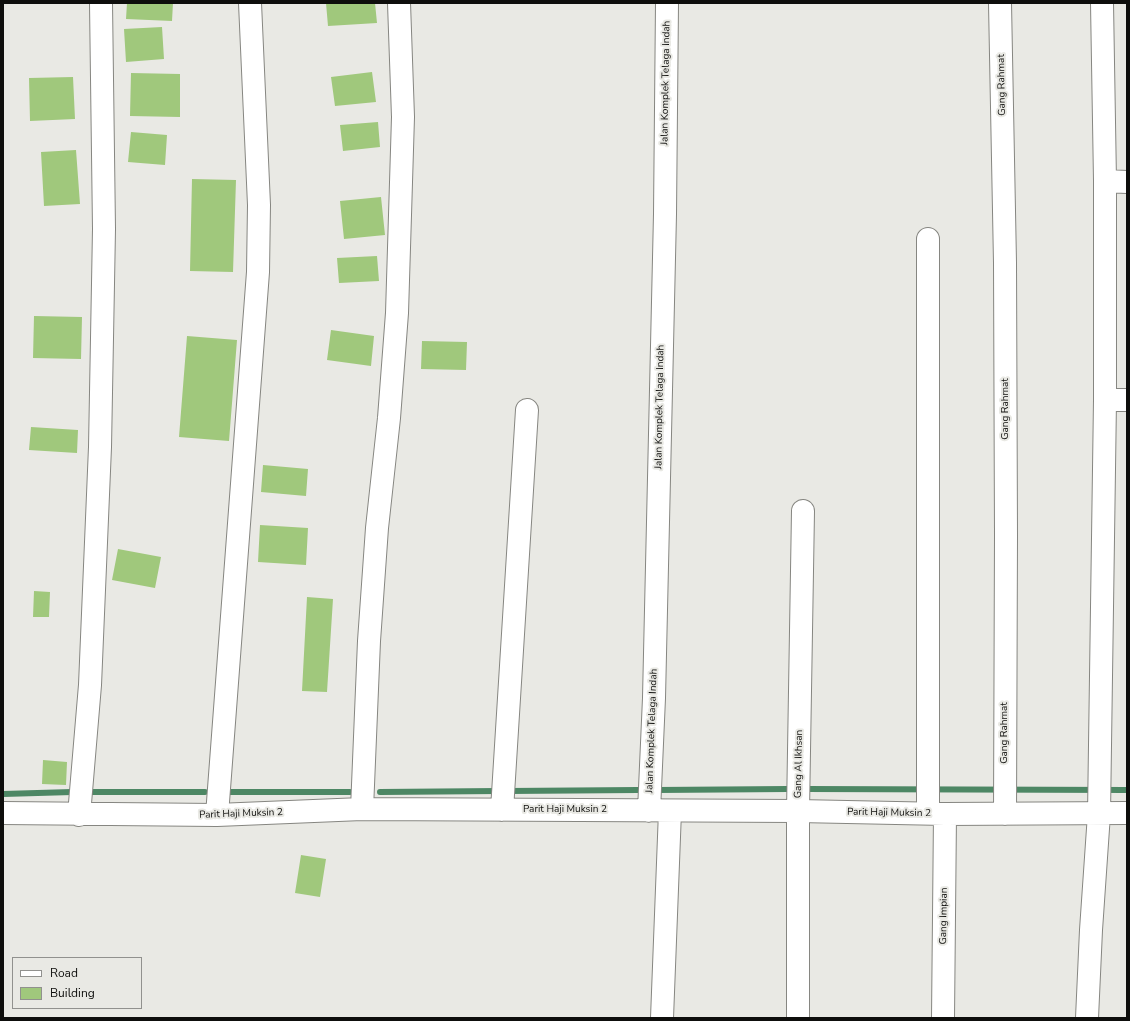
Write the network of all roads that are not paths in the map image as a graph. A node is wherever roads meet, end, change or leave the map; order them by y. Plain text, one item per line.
1 (101, 3) edge
2 (250, 3) edge
3 (399, 3) edge
4 (667, 3) edge
5 (1000, 3) edge
6 (1102, 3) edge
7 (1105, 182) junction
8 (1127, 182) edge
9 (928, 238) dead end
10 (1105, 400) junction
11 (1127, 400) edge
12 (527, 410) dead end
13 (803, 510) dead end
14 (656, 807) junction
15 (362, 809) junction
16 (502, 810) junction
17 (798, 811) junction
18 (3, 813) edge
19 (1127, 813) edge
20 (937, 814) junction
21 (1004, 814) junction
22 (1099, 814) junction
23 (78, 815) junction
24 (217, 815) junction
25 (662, 1018) edge
26 (798, 1018) edge
27 (943, 1018) edge
28 (1087, 1018) edge

1 - 23 street
2 - 24 street
3 - 15 street
4 - 14 street, Jalan Komplek Telaga Indah
5 - 21 street, Gang Rahmat
6 - 7 street
7 - 8 street
7 - 10 street
9 - 20 street, Gang Impian
10 - 11 street
10 - 22 street
12 - 16 street
13 - 17 street, Gang Al Ikhsan
14 - 16 street, Parit Haji Muksin 2
14 - 17 street, Parit Haji Muksin 2
14 - 25 street, Jalan Komplek Telaga Indah
15 - 16 street, Parit Haji Muksin 2
15 - 24 street, Parit Haji Muksin 2
17 - 20 street, Parit Haji Muksin 2
17 - 26 street, Gang Al Ikhsan
18 - 23 street, Parit Haji Muksin 2
19 - 22 street, Parit Haji Muksin 2
20 - 21 street, Parit Haji Muksin 2
20 - 27 street, Gang Impian
21 - 22 street, Parit Haji Muksin 2
22 - 28 street
23 - 24 street, Parit Haji Muksin 2

